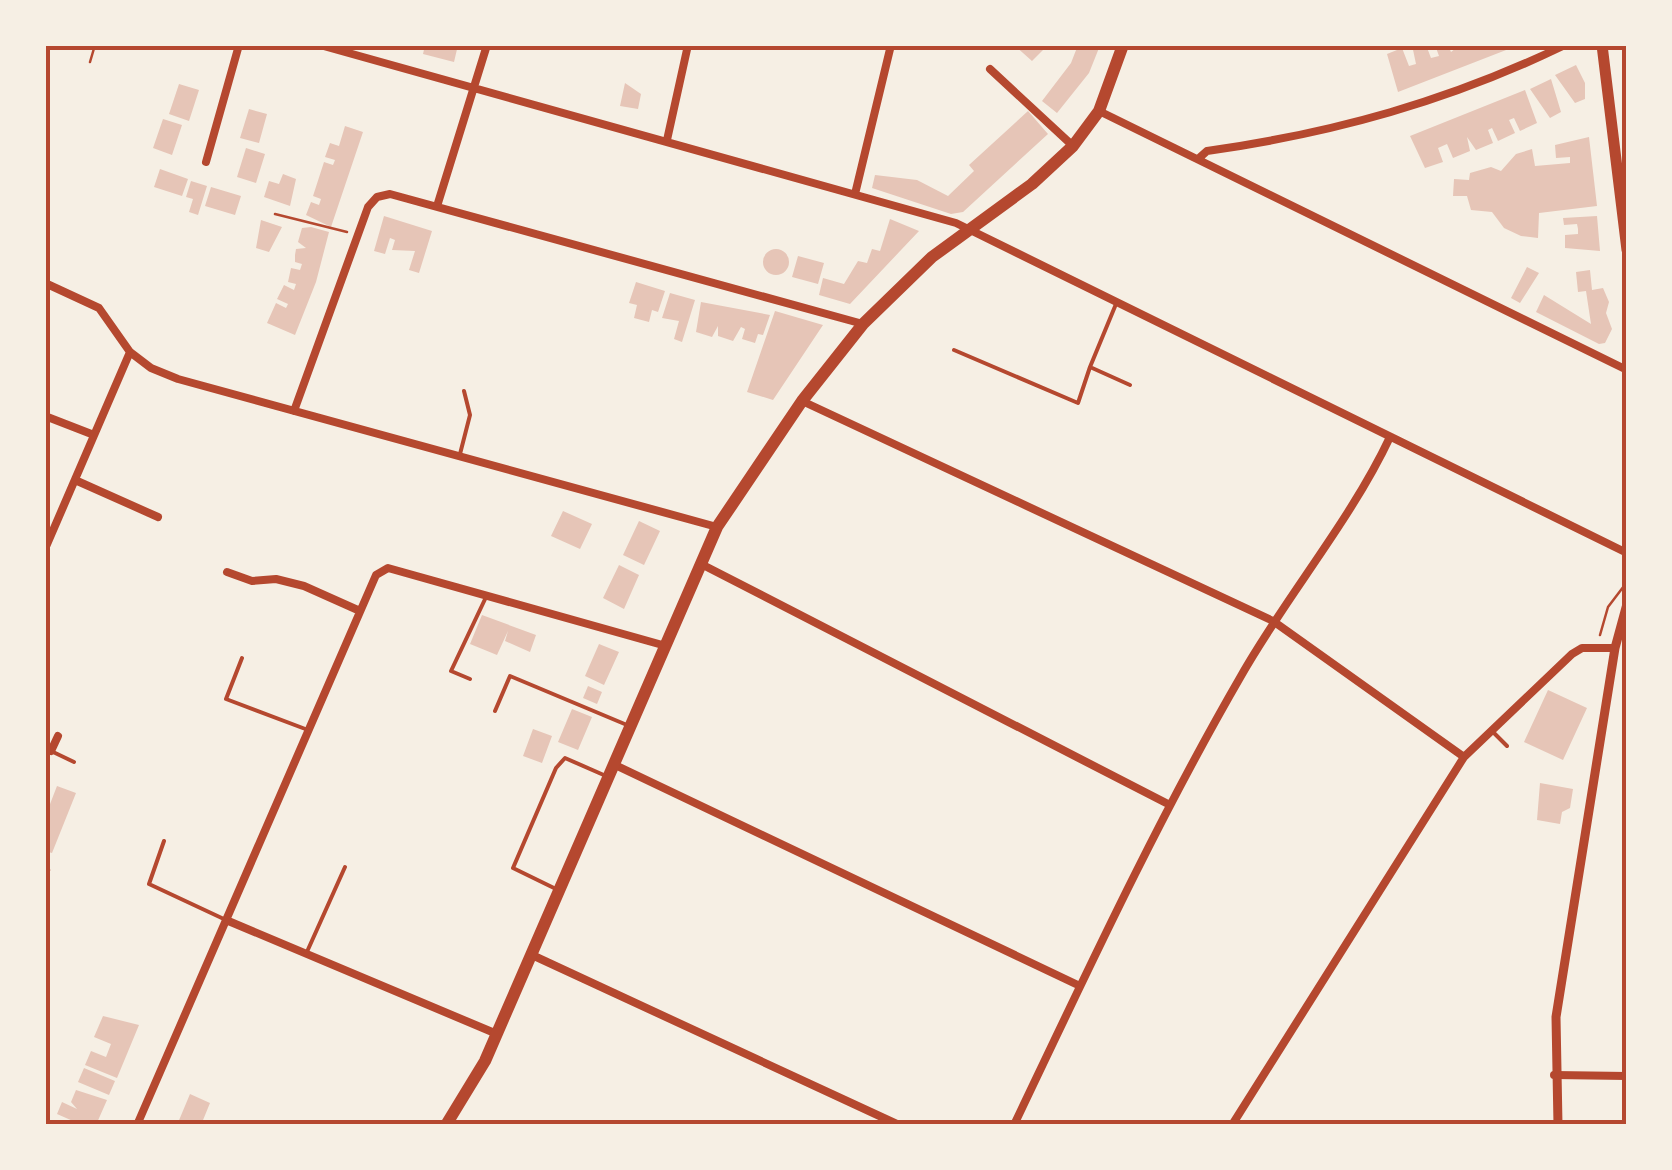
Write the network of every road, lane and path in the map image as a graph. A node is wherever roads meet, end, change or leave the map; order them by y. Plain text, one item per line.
1 (95, 45) edge
2 (239, 45) edge
3 (320, 45) edge
4 (487, 45) edge
5 (688, 45) edge
6 (891, 45) edge
7 (1124, 45) edge
8 (1565, 45) edge
9 (1602, 45) edge
10 (90, 62) dead end
11 (990, 70) dead end
12 (474, 85) junction
13 (1099, 111) junction
14 (667, 140) junction
15 (1073, 146) junction
16 (1198, 160) junction
17 (206, 162) dead end
18 (856, 194) junction
19 (438, 204) junction
20 (275, 214) dead end
21 (1625, 219) edge
22 (972, 230) junction
23 (358, 235) junction
24 (1627, 250) edge
25 (45, 283) edge
26 (1116, 304) junction
27 (863, 324) junction
28 (954, 350) dead end
29 (130, 352) junction
30 (1090, 367) junction
31 (1627, 370) edge
32 (1130, 385) dead end
33 (464, 391) dead end
34 (802, 401) junction
35 (294, 411) junction
36 (45, 416) edge
37 (94, 435) junction
38 (1390, 437) junction
39 (460, 454) junction
40 (75, 480) junction
41 (158, 517) dead end
42 (717, 527) junction
43 (45, 549) edge
44 (1627, 553) edge
45 (703, 565) junction
46 (227, 572) dead end
47 (1626, 584) edge
48 (486, 595) junction
49 (1627, 604) edge
50 (360, 610) junction
51 (1272, 620) junction
52 (666, 646) junction
53 (1600, 647) junction
54 (1615, 648) junction
55 (242, 658) dead end
56 (470, 679) dead end
57 (495, 711) dead end
58 (632, 727) junction
59 (308, 730) junction
60 (1491, 730) junction
61 (58, 736) dead end
62 (1507, 746) dead end
63 (48, 750) edge
64 (1464, 756) junction
65 (74, 762) dead end
66 (613, 771) junction
67 (1170, 805) junction
68 (164, 841) dead end
69 (345, 867) dead end
70 (560, 891) junction
71 (226, 920) junction
72 (306, 954) junction
73 (532, 955) junction
74 (1080, 986) junction
75 (497, 1034) junction
76 (1554, 1075) junction
77 (1627, 1076) edge
78 (450, 1124) edge
79 (137, 1125) edge
80 (899, 1125) edge
81 (1014, 1125) edge
82 (1232, 1125) edge
83 (1558, 1125) edge

1 - 10 path
2 - 17 street
3 - 12 street
4 - 12 street
5 - 14 street
6 - 18 street
7 - 13 highway
8 - 16 street
9 - 21 main road
11 - 15 street
12 - 14 street
12 - 19 street
13 - 15 highway
13 - 16 street
14 - 18 street
15 - 22 highway
16 - 31 street
18 - 22 street
19 - 23 street
19 - 27 street
20 - 23 path
21 - 24 main road
22 - 26 street
22 - 27 highway
23 - 35 street
25 - 29 street
26 - 30 lane
26 - 38 street
27 - 34 highway
28 - 30 lane
29 - 35 street
29 - 37 street
30 - 32 lane
33 - 39 lane
34 - 42 highway
34 - 51 street
35 - 39 street
36 - 37 street
37 - 40 street
38 - 44 street
38 - 51 street
39 - 42 street
40 - 41 street
40 - 43 street
42 - 45 highway
45 - 52 highway
45 - 67 street
46 - 50 street
47 - 53 path
48 - 50 street
48 - 52 street
48 - 56 lane
49 - 54 street
50 - 59 street
51 - 64 street
51 - 67 street
52 - 58 highway
53 - 54 street
53 - 60 street
54 - 76 street
55 - 59 lane
57 - 58 lane
58 - 66 highway
59 - 71 street
60 - 62 lane
60 - 64 street
61 - 63 street
63 - 65 lane
64 - 82 street
66 - 70 highway
66 - 70 lane
66 - 74 street
67 - 74 street
68 - 71 lane
69 - 72 lane
70 - 73 highway
71 - 72 street
71 - 79 street
72 - 75 street
73 - 75 highway
73 - 80 street
74 - 81 street
75 - 78 highway
76 - 77 street
76 - 83 street

